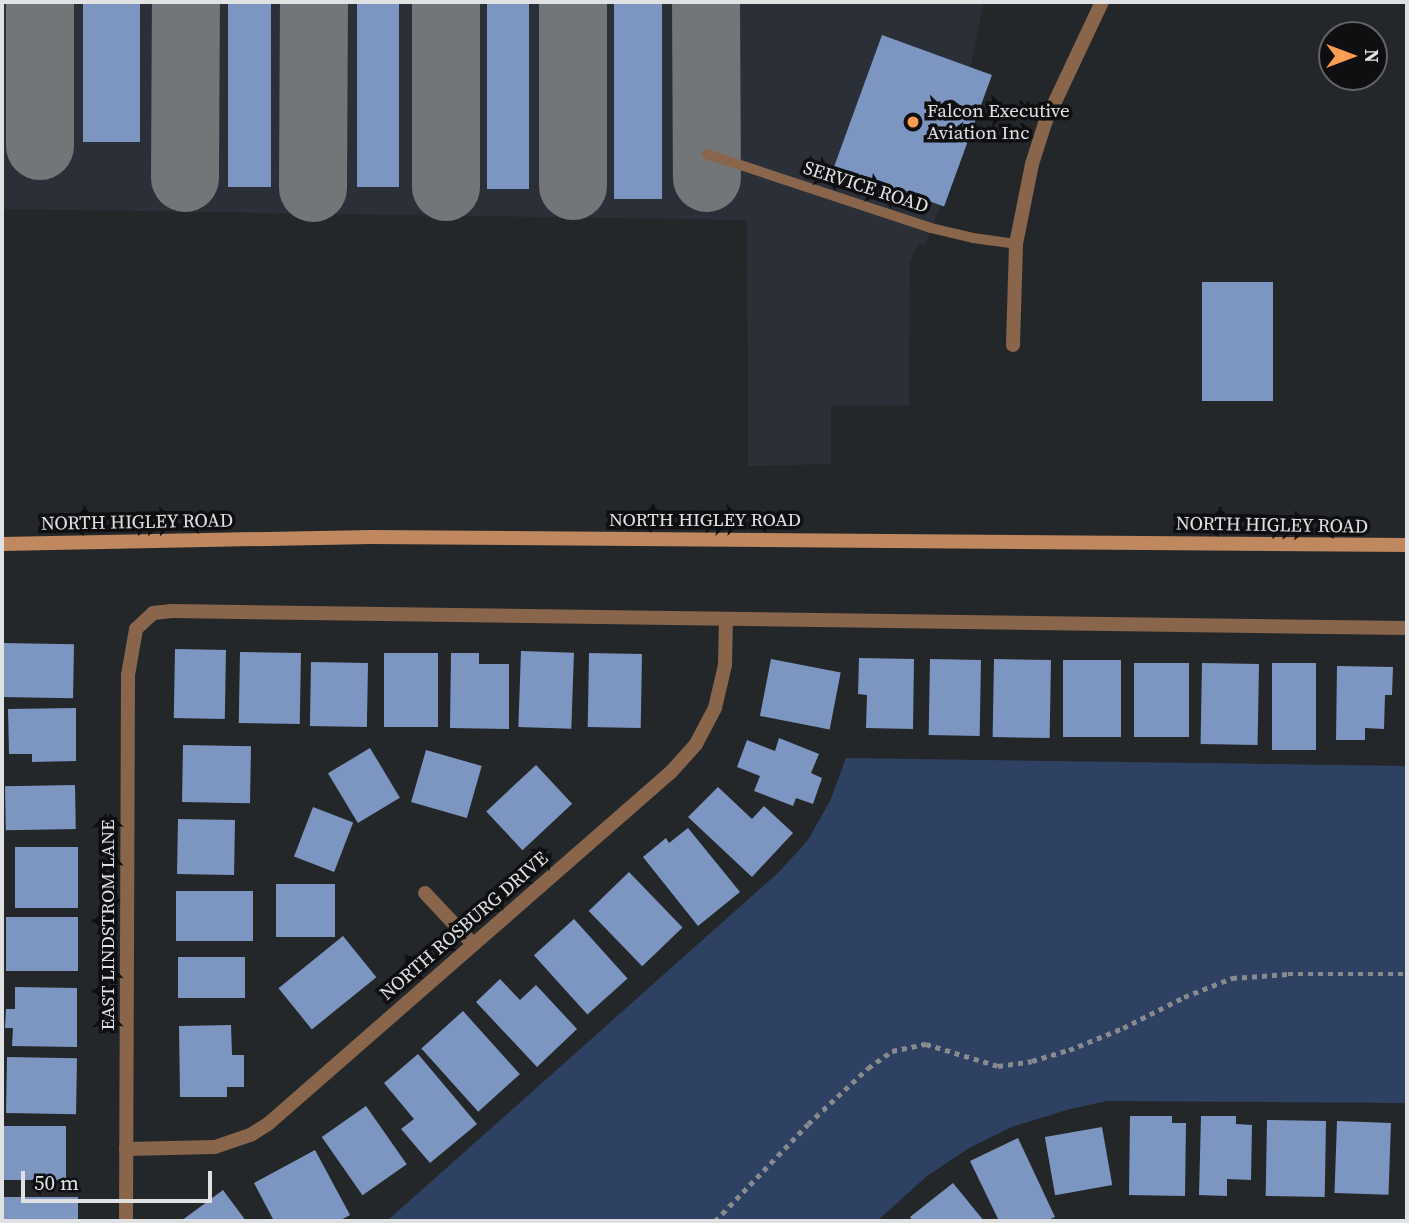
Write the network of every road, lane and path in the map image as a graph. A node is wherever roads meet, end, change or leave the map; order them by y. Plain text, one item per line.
1 (1102, 2) edge
2 (707, 154) dead end
3 (1016, 244) junction
4 (1013, 345) dead end
5 (2, 544) edge
6 (1407, 545) edge
7 (726, 620) junction
8 (1407, 628) edge
9 (425, 893) dead end
10 (473, 944) junction
11 (1407, 974) edge
12 (126, 1149) junction
13 (126, 1221) edge
14 (715, 1221) edge

1 - 3 street
2 - 3 lane, SERVICE ROAD
3 - 4 street
5 - 6 main road, NORTH HIGLEY ROAD
7 - 8 street
7 - 10 street, NORTH ROSBURG DRIVE
7 - 12 street, EAST LINDSTROM LANE
9 - 10 street
10 - 12 street, NORTH ROSBURG DRIVE
11 - 14 path
12 - 13 street, EAST LINDSTROM LANE

